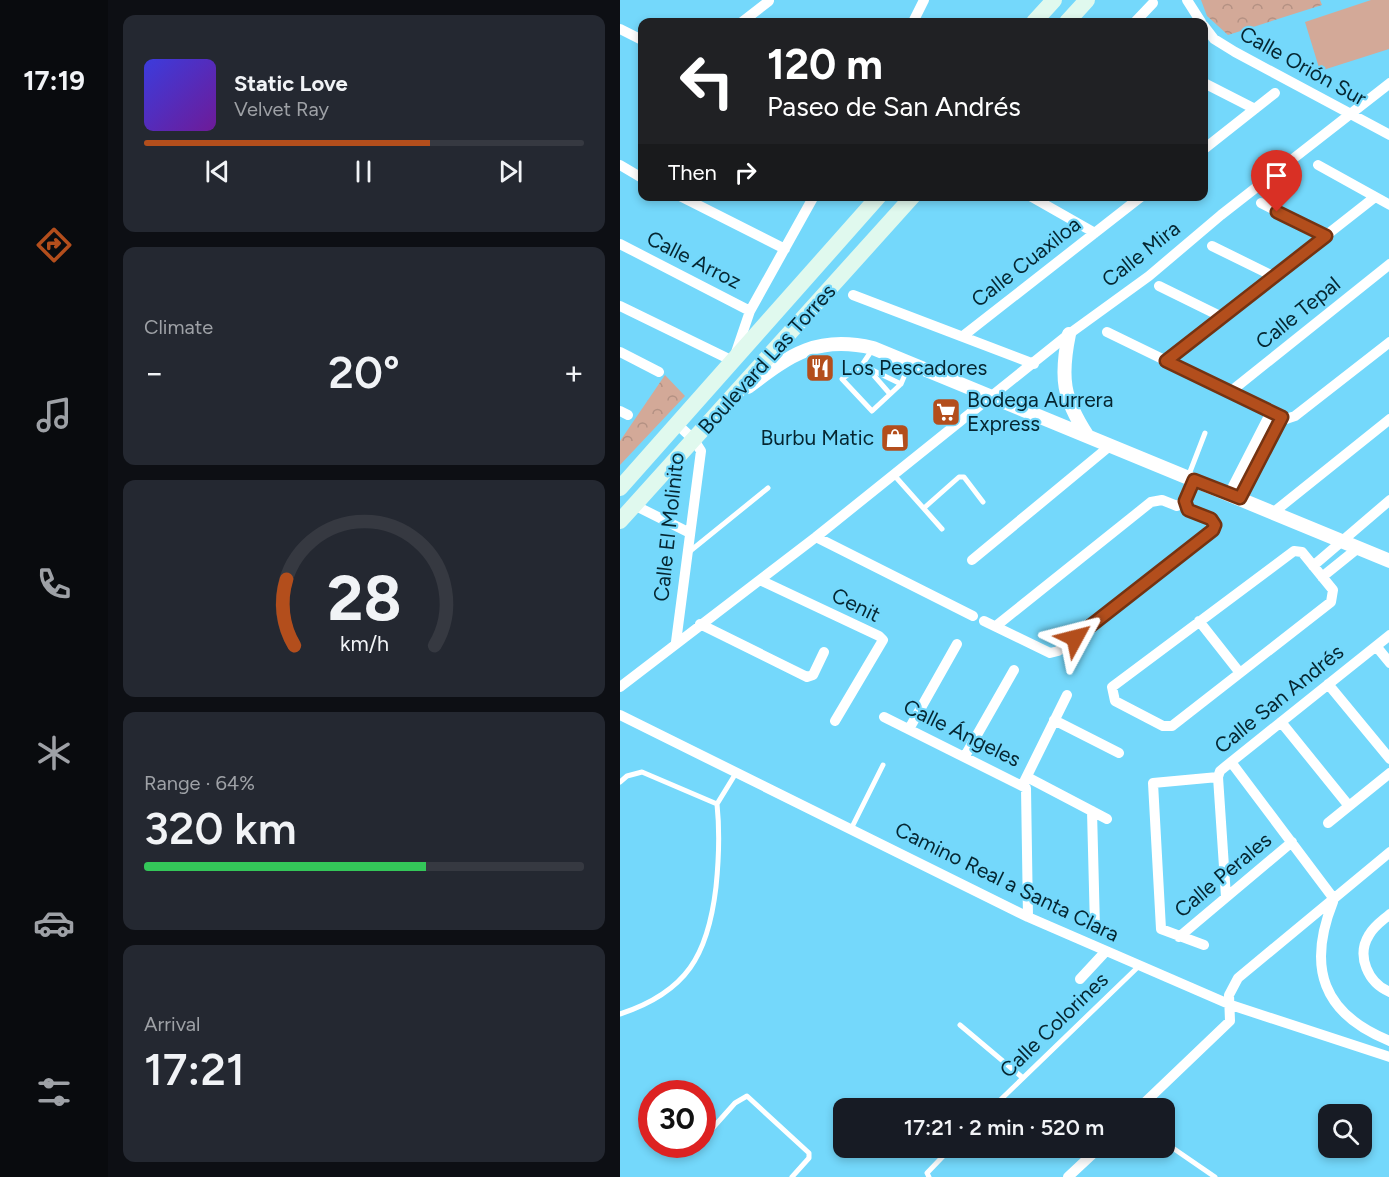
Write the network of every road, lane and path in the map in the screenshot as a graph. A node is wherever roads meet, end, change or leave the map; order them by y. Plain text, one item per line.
1 (769, 0) edge
2 (924, 0) edge
3 (1054, 0) edge
4 (1087, 0) edge
5 (1187, 0) edge
6 (1153, 3) dead end
7 (747, 18) edge
8 (915, 18) edge
9 (1038, 18) edge
10 (1071, 18) edge
11 (1138, 18) edge
12 (1198, 18) edge
13 (620, 29) edge
14 (1208, 32) edge
15 (638, 38) edge
16 (1390, 83) edge
17 (1208, 85) edge
18 (1275, 93) dead end
19 (1254, 109) junction
20 (1350, 115) junction
21 (1390, 135) edge
22 (1208, 145) edge
23 (620, 165) edge
24 (1318, 165) dead end
25 (638, 176) edge
26 (1375, 197) junction
27 (690, 201) edge
28 (811, 201) edge
29 (876, 201) edge
30 (908, 201) edge
31 (1039, 201) edge
32 (1136, 201) edge
33 (1261, 203) dead end
34 (1390, 205) edge
35 (1095, 233) junction
36 (1326, 236) junction
37 (620, 244) edge
38 (1212, 246) dead end
39 (785, 249) junction
40 (1390, 264) edge
41 (1274, 277) junction
42 (1159, 286) dead end
43 (853, 295) dead end
44 (620, 306) edge
45 (750, 311) junction
46 (1222, 318) junction
47 (1107, 332) dead end
48 (1069, 334) junction
49 (963, 336) junction
50 (1390, 342) edge
51 (873, 348) junction
52 (620, 352) edge
53 (733, 361) junction
54 (1166, 361) junction
55 (910, 363) junction
56 (1034, 364) junction
57 (862, 365) junction
58 (869, 370) junction
59 (659, 372) dead end
60 (901, 384) junction
61 (1230, 392) junction
62 (890, 394) junction
63 (992, 396) junction
64 (735, 397) junction
65 (1271, 412) junction
66 (1282, 417) junction
67 (1390, 419) edge
68 (677, 424) junction
69 (1205, 434) dead end
70 (1087, 435) junction
71 (694, 440) junction
72 (1111, 445) junction
73 (894, 475) junction
74 (1191, 478) junction
75 (620, 488) edge
76 (768, 488) dead end
77 (1234, 496) junction
78 (1390, 500) edge
79 (983, 502) dead end
80 (634, 505) junction
81 (1184, 506) junction
82 (924, 508) junction
83 (1274, 512) junction
84 (620, 521) edge
85 (942, 529) dead end
86 (690, 533) junction
87 (816, 537) junction
88 (1343, 542) junction
89 (1358, 548) junction
90 (688, 553) junction
91 (972, 560) dead end
92 (1390, 561) edge
93 (1313, 566) junction
94 (1322, 576) junction
95 (760, 580) junction
96 (973, 616) dead end
97 (984, 621) dead end
98 (1199, 621) junction
99 (700, 624) junction
100 (996, 626) junction
101 (1390, 635) edge
102 (676, 642) junction
103 (957, 644) dead end
104 (1376, 646) junction
105 (824, 652) dead end
106 (1390, 663) edge
107 (1014, 670) dead end
108 (1240, 673) junction
109 (1328, 684) junction
110 (620, 687) edge
111 (1067, 695) dead end
112 (620, 715) edge
113 (884, 717) dead end
114 (1054, 720) junction
115 (835, 721) dead end
116 (1281, 722) junction
117 (909, 729) junction
118 (1119, 753) dead end
119 (965, 756) junction
120 (1390, 759) edge
121 (1231, 762) junction
122 (883, 765) dead end
123 (737, 772) junction
124 (1390, 773) edge
125 (1218, 777) junction
126 (1025, 780) junction
127 (620, 782) edge
128 (717, 804) junction
129 (1349, 806) junction
130 (1091, 811) junction
131 (1107, 819) dead end
132 (1328, 823) dead end
133 (851, 829) junction
134 (1292, 842) junction
135 (1390, 852) edge
136 (1226, 897) junction
137 (1334, 899) junction
138 (1390, 914) edge
139 (1028, 917) junction
140 (1095, 928) dead end
141 (1179, 937) junction
142 (1204, 945) dead end
143 (1106, 951) junction
144 (1139, 966) junction
145 (1080, 980) dead end
146 (1390, 992) edge
147 (1231, 1005) junction
148 (620, 1014) edge
149 (960, 1025) dead end
150 (1390, 1041) edge
151 (1390, 1057) edge
152 (1023, 1078) junction
153 (1002, 1098) edge
154 (1149, 1098) edge
155 (716, 1125) edge
156 (1175, 1150) edge
157 (942, 1158) edge
158 (1088, 1158) edge
159 (928, 1175) edge
160 (792, 1177) edge
161 (1068, 1177) edge
162 (1215, 1177) edge

1 - 7 street
2 - 8 street
3 - 9 main road
4 - 10 main road
5 - 12 street, Calle Orión Sur
6 - 11 street
13 - 15 street
14 - 20 street, Calle Orión Sur
16 - 20 street, Calle Mira
17 - 19 street
18 - 19 street
19 - 22 street
20 - 21 street, Calle Orión Sur
20 - 48 street, Calle Mira
23 - 25 street
24 - 26 street
26 - 34 street
26 - 36 street
27 - 39 street
28 - 39 street
29 - 53 main road, Boulevard Las Torres
30 - 64 main road, Boulevard Las Torres
31 - 35 street
32 - 35 street, Calle Cuaxiloa
33 - 36 street
35 - 49 street, Calle Cuaxiloa
36 - 41 street
37 - 45 street, Calle Arroz
38 - 41 street
39 - 45 street
40 - 61 street, Calle Tepal
41 - 46 street
42 - 46 street
43 - 49 street
44 - 53 street
45 - 53 street
46 - 54 street
47 - 54 street
48 - 56 street, Calle Mira
48 - 70 street
49 - 56 street
50 - 66 street
51 - 55 street
51 - 57 lane
51 - 64 street
52 - 59 street
53 - 68 main road, Boulevard Las Torres
54 - 61 street
55 - 60 lane
55 - 63 street
56 - 63 street, Calle Mira
57 - 58 lane
57 - 62 lane
58 - 60 lane
58 - 62 lane
60 - 62 lane
61 - 65 street
63 - 70 street
63 - 73 street, Calle Mira
64 - 71 main road, Boulevard Las Torres
65 - 66 street
65 - 77 street
66 - 77 street
67 - 83 street
68 - 71 street, Calle El Molinito
68 - 75 main road, Boulevard Las Torres
69 - 74 lane
70 - 72 street
71 - 80 main road, Boulevard Las Torres
71 - 86 street, Calle El Molinito
72 - 74 street
72 - 91 street
73 - 82 lane
73 - 87 street, Calle Mira
74 - 77 street
74 - 81 street
76 - 90 lane
77 - 83 street
78 - 88 street
79 - 82 lane
80 - 84 main road, Boulevard Las Torres
80 - 86 street
81 - 100 street
81 - 100 street
82 - 85 lane
83 - 88 street
86 - 90 street, Calle El Molinito
87 - 95 street, Calle Mira
87 - 96 street
88 - 89 street
88 - 93 street
89 - 92 street
89 - 94 street
90 - 102 street, Calle El Molinito
93 - 94 street
93 - 98 street
94 - 108 street
95 - 99 street, Calle Mira
95 - 115 street, Cenit
97 - 100 street
98 - 108 street
98 - 108 street
99 - 102 street, Calle Mira
99 - 105 street
101 - 104 street, Calle San Andrés
102 - 110 street, Calle Mira
103 - 117 street
104 - 106 street
104 - 109 street, Calle San Andrés
107 - 119 street
109 - 116 street, Calle San Andrés
109 - 120 street
111 - 114 street
112 - 123 street, Camino Real a Santa Clara
113 - 117 street, Calle Ángeles
114 - 118 street
114 - 126 street
116 - 121 street, Calle San Andrés
116 - 129 street
117 - 119 street, Calle Ángeles
119 - 126 street, Calle Ángeles
121 - 125 street, Calle San Andrés
121 - 134 street
122 - 133 lane
123 - 128 lane
123 - 133 street, Camino Real a Santa Clara
124 - 129 street
125 - 136 street
125 - 141 street, Calle San Andrés
126 - 130 street, Calle Ángeles
126 - 139 street
127 - 128 lane
128 - 148 lane
129 - 132 street
130 - 131 street, Calle Ángeles
130 - 140 street
133 - 139 street, Camino Real a Santa Clara
134 - 136 street, Calle Perales
134 - 137 street
135 - 137 street
136 - 141 street, Calle Perales
137 - 147 street
137 - 150 street
138 - 146 street
139 - 143 street, Camino Real a Santa Clara
141 - 142 street
143 - 144 street, Camino Real a Santa Clara
143 - 145 street
144 - 147 street, Camino Real a Santa Clara
144 - 152 lane, Calle Colorines
147 - 151 street, Camino Real a Santa Clara
147 - 154 street
149 - 152 lane
152 - 153 lane, Calle Colorines
155 - 160 lane
156 - 162 lane
157 - 159 lane
158 - 161 street

